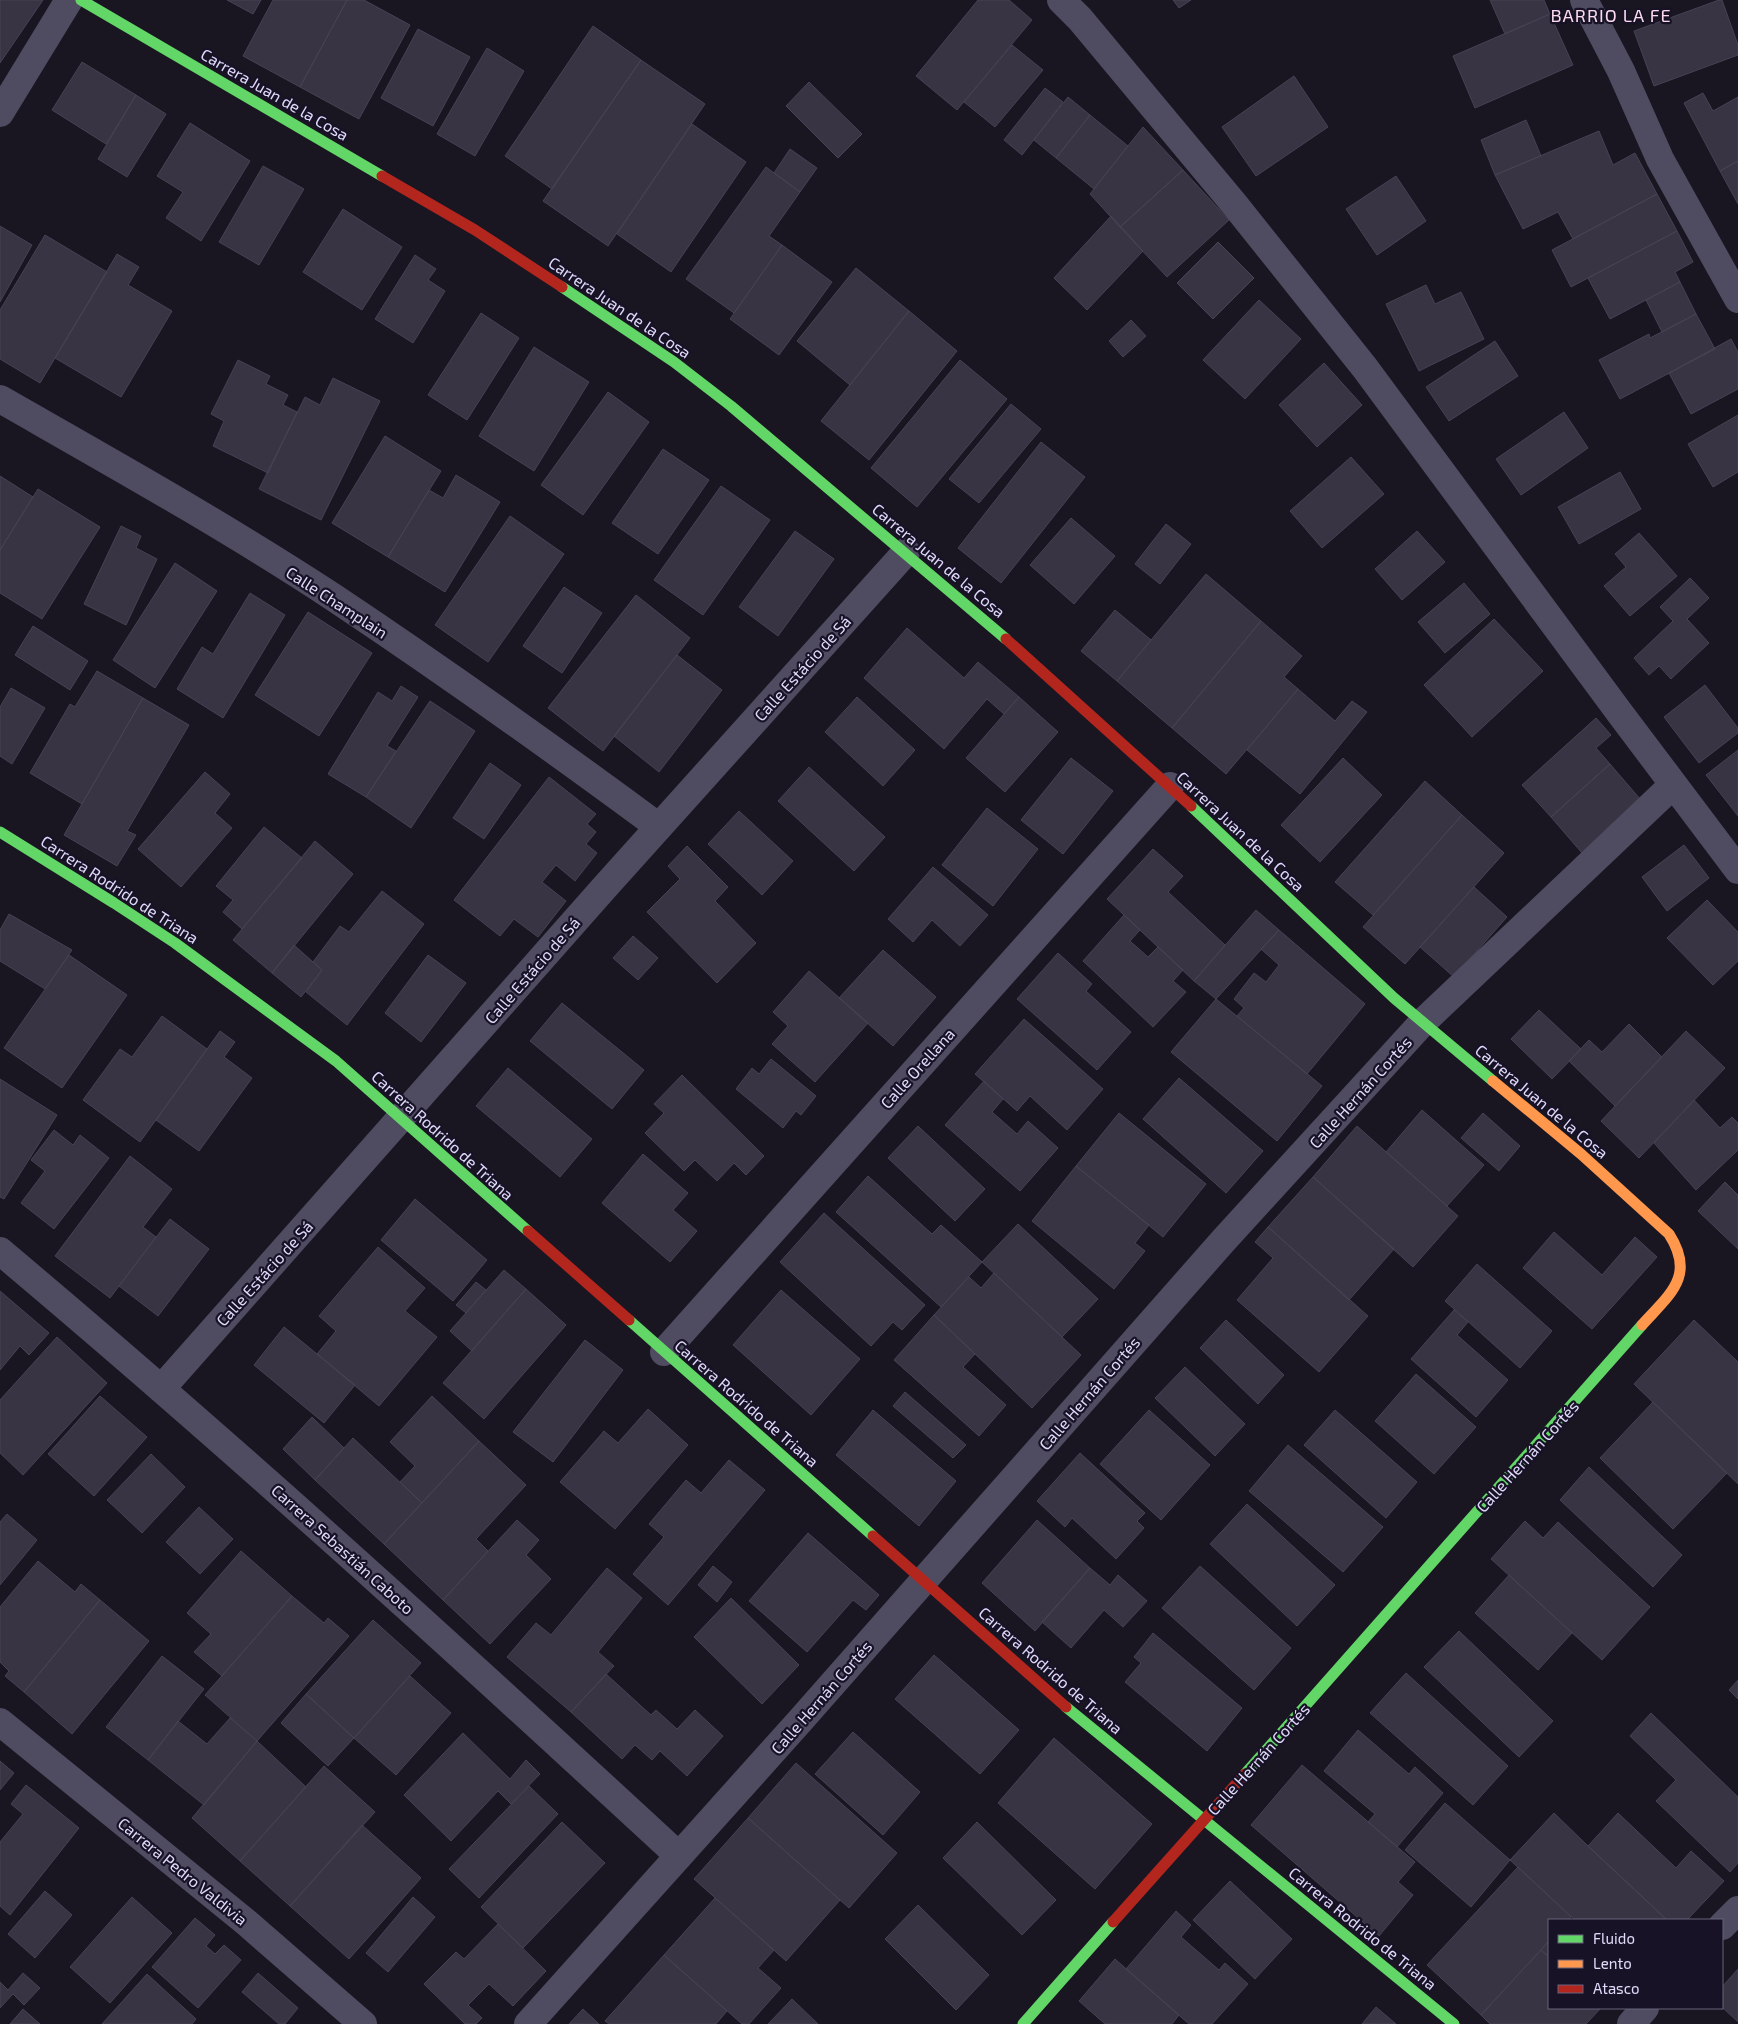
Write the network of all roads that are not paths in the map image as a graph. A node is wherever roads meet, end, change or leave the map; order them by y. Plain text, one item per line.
1 (69, 0) edge
2 (81, 0) edge
3 (1061, 0) edge
4 (1584, 0) edge
5 (0, 113) edge
6 (1738, 300) edge
7 (0, 399) edge
8 (906, 552) junction
9 (1673, 785) junction
10 (1170, 786) junction
11 (659, 827) junction
12 (0, 832) edge
13 (1738, 870) edge
14 (1423, 1022) junction
15 (401, 1119) junction
16 (0, 1251) edge
17 (1680, 1263) joint
18 (664, 1352) junction
19 (161, 1389) junction
20 (923, 1581) junction
21 (0, 1722) edge
22 (1204, 1820) junction
23 (679, 1856) junction
24 (1738, 1910) edge
25 (1723, 1925) edge
26 (1644, 2009) edge
27 (363, 2024) edge
28 (528, 2024) edge
29 (1023, 2024) edge
30 (1454, 2024) edge
31 (1631, 2024) edge

1 - 5 street
2 - 8 street, Carrera Juan de la Cosa
3 - 9 street
4 - 6 street
7 - 11 street, Calle Champlain
8 - 10 street, Carrera Juan de la Cosa
8 - 11 street, Calle Estácio de Sá
9 - 13 street
9 - 14 street, Calle Hernán Cortés
10 - 14 street, Carrera Juan de la Cosa
10 - 18 street, Calle Orellana
11 - 15 street, Calle Estácio de Sá
12 - 15 street, Carrera Rodrido de Triana
14 - 17 street, Carrera Juan de la Cosa
14 - 20 street, Calle Hernán Cortés
15 - 18 street, Carrera Rodrido de Triana
15 - 19 street, Calle Estácio de Sá
16 - 19 street, Carrera Sebastián Caboto
17 - 22 street, Calle Hernán Cortés
18 - 20 street, Carrera Rodrido de Triana
19 - 23 street, Carrera Sebastián Caboto
20 - 22 street, Carrera Rodrido de Triana
20 - 23 street, Calle Hernán Cortés
21 - 27 street, Carrera Pedro Valdivia
22 - 29 street, Calle Hernán Cortés
22 - 30 street, Carrera Rodrido de Triana
23 - 28 street, Calle Hernán Cortés
24 - 25 street
26 - 31 street

